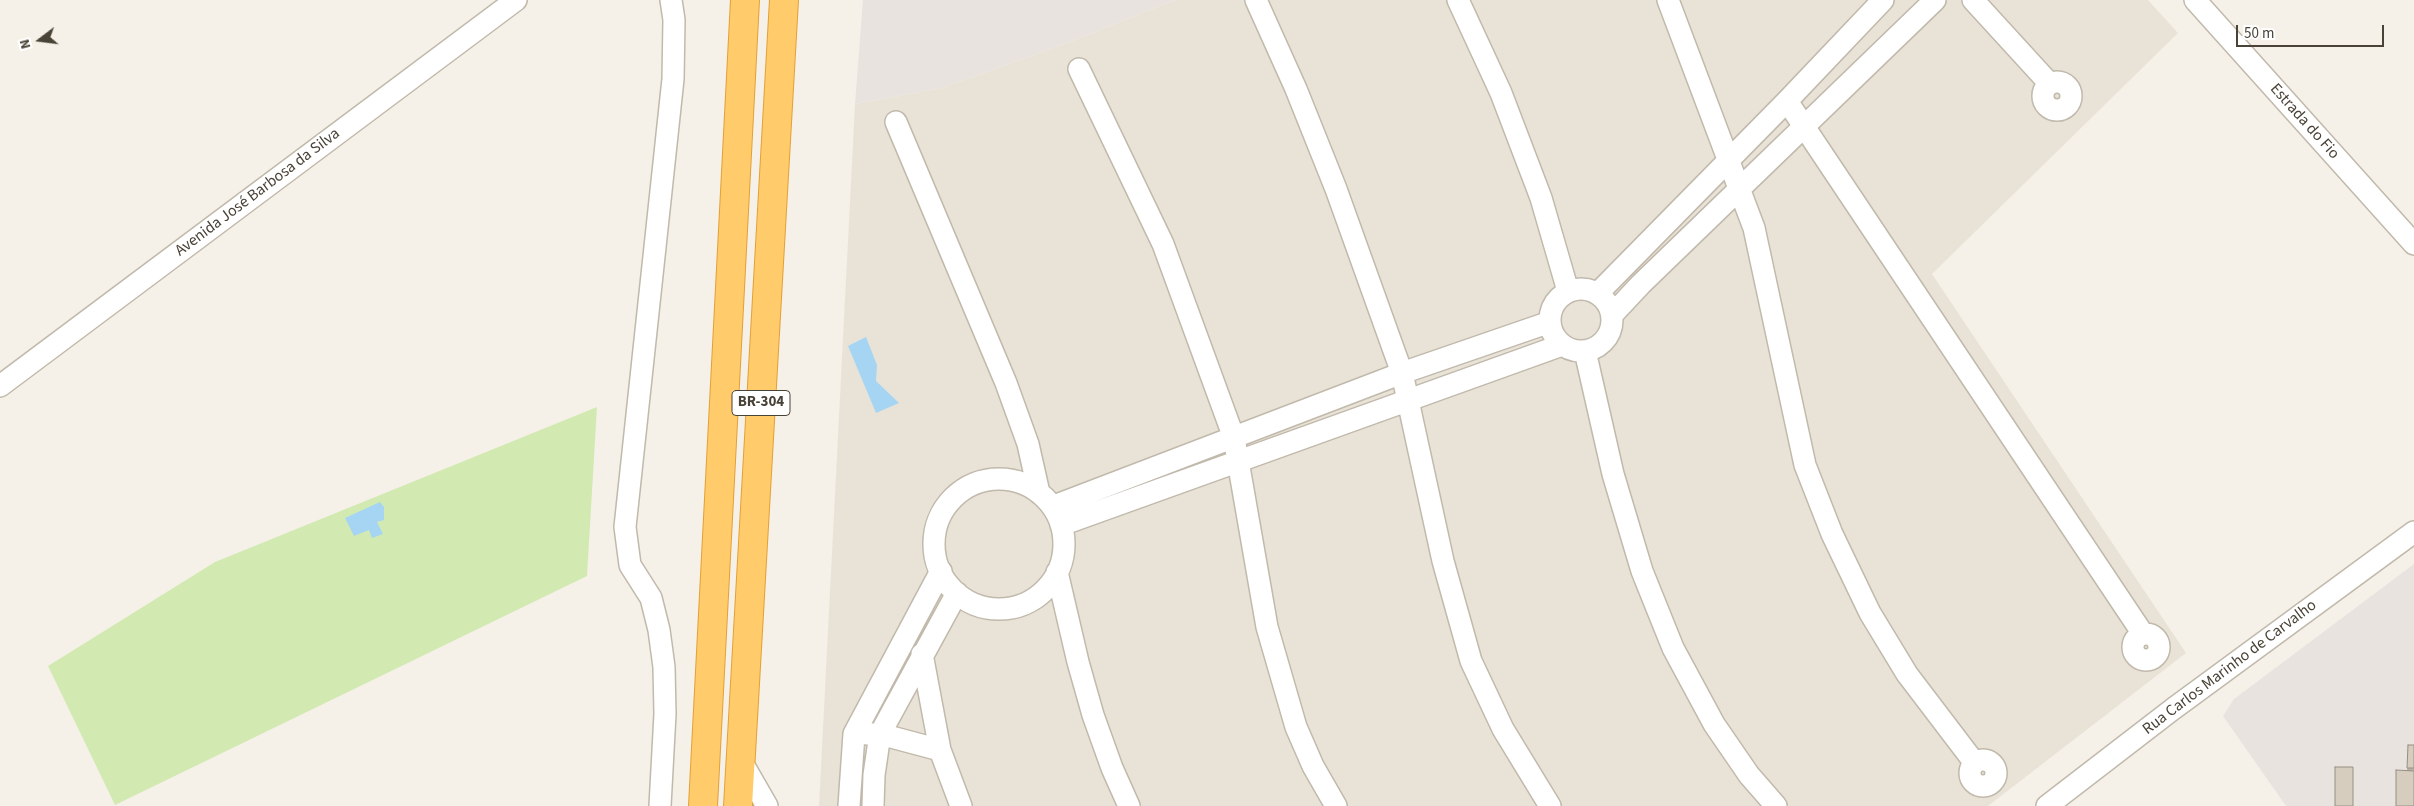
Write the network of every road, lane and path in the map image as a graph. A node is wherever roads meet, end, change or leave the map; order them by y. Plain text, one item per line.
1 (516, 0) edge
2 (671, 0) edge
3 (745, 0) edge
4 (784, 0) edge
5 (1256, 0) edge
6 (1458, 0) edge
7 (1668, 0) edge
8 (1883, 0) edge
9 (1935, 0) edge
10 (1973, 0) edge
11 (2195, 0) edge
12 (1079, 69) dead end
13 (2049, 83) dead end
14 (1787, 101) junction
15 (896, 122) dead end
16 (1804, 125) junction
17 (1729, 160) junction
18 (1741, 190) junction
19 (2414, 244) edge
20 (1568, 291) junction
21 (1598, 293) junction
22 (1612, 315) junction
23 (1550, 322) junction
24 (1562, 345) junction
25 (1585, 351) junction
26 (1402, 373) junction
27 (0, 386) edge
28 (1410, 399) junction
29 (1234, 438) junction
30 (1237, 460) junction
31 (1051, 508) junction
32 (2414, 532) edge
33 (941, 571) junction
34 (1057, 572) junction
35 (957, 594) junction
36 (2143, 634) dead end
37 (922, 654) junction
38 (854, 734) junction
39 (880, 734) junction
40 (940, 750) junction
41 (740, 759) junction
42 (1974, 762) dead end
43 (701, 802) edge
44 (660, 806) edge
45 (738, 806) edge
46 (767, 806) edge
47 (849, 806) edge
48 (873, 806) edge
49 (961, 806) edge
50 (1130, 806) edge
51 (1336, 806) edge
52 (1550, 806) edge
53 (1776, 806) edge
54 (2047, 806) edge

1 - 27 street, Avenida José Barbosa da Silva
2 - 44 street
3 - 43 highway, BR-304
4 - 41 highway, BR-304
5 - 26 street
6 - 20 street
7 - 17 street
8 - 14 street
9 - 16 street
10 - 13 street
11 - 19 street, Estrada do Fio
12 - 29 street
14 - 16 street
14 - 17 street
15 - 31 street
16 - 18 street
16 - 36 street
17 - 18 street
17 - 21 street
18 - 22 street
18 - 42 street
20 - 21 street
20 - 23 street
21 - 22 street
22 - 25 street
23 - 24 street
23 - 26 street
24 - 25 street
24 - 28 street
25 - 53 street
26 - 28 street
26 - 29 street
28 - 30 street
28 - 52 street
29 - 30 street
29 - 31 street
30 - 31 street
30 - 51 street
31 - 33 street
31 - 34 street
32 - 54 street, Rua Carlos Marinho de Carvalho
33 - 35 street
33 - 38 street
34 - 35 street
34 - 50 street
35 - 37 street
37 - 39 street
37 - 40 street
38 - 39 street
38 - 47 street
39 - 40 street
39 - 48 street
40 - 49 street
41 - 45 highway, BR-304
41 - 46 street

